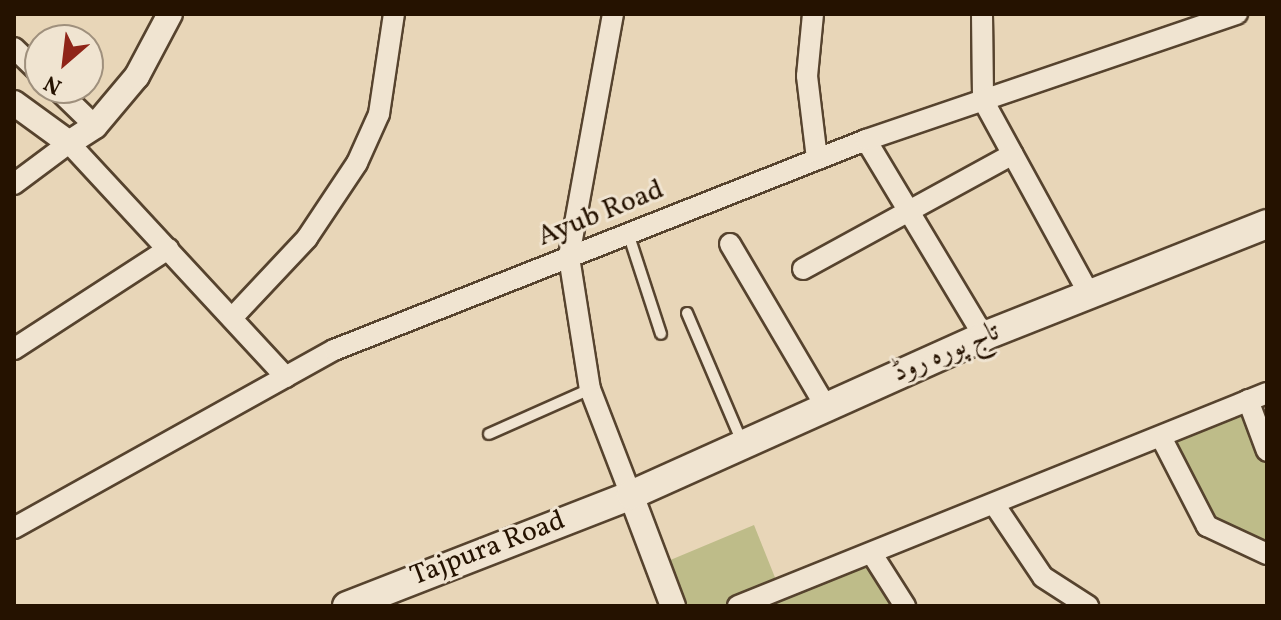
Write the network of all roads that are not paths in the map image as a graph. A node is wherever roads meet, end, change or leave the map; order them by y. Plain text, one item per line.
1 (170, 14) edge
2 (394, 14) edge
3 (613, 14) edge
4 (813, 14) edge
5 (982, 14) edge
6 (1237, 14) edge
7 (1178, 24) edge
8 (983, 100) junction
9 (14, 103) edge
10 (72, 104) edge
11 (95, 126) junction
12 (866, 140) junction
13 (69, 143) junction
14 (1013, 154) junction
15 (817, 159) junction
16 (14, 184) edge
17 (909, 211) junction
18 (1267, 224) edge
19 (628, 233) junction
20 (730, 244) dead end
21 (168, 249) junction
22 (569, 257) junction
23 (803, 269) dead end
24 (1089, 294) junction
25 (687, 313) dead end
26 (232, 318) junction
27 (661, 334) dead end
28 (984, 336) junction
29 (14, 349) edge
30 (286, 377) junction
31 (590, 389) junction
32 (1258, 396) edge
33 (825, 405) junction
34 (489, 434) dead end
35 (1161, 437) junction
36 (743, 443) junction
37 (1267, 451) edge
38 (631, 495) junction
39 (996, 507) junction
40 (14, 528) edge
41 (872, 554) junction
42 (1267, 554) edge
43 (347, 606) edge
44 (673, 606) edge
45 (738, 606) edge
46 (905, 606) edge
47 (1088, 606) edge

1 - 11 street
2 - 26 street
3 - 22 street
4 - 15 street
5 - 8 street
6 - 7 street, Ayub Road
7 - 8 street, Ayub Road
8 - 12 street, Ayub Road
8 - 14 street
9 - 13 street
10 - 11 street
11 - 13 street
12 - 15 street, Ayub Road
12 - 17 street
13 - 16 street
13 - 21 street
14 - 17 street
14 - 24 street
15 - 19 street, Ayub Road
17 - 23 street
17 - 28 street
18 - 24 main road, تاج پورہ روڈ
19 - 22 street, Ayub Road
19 - 27 lane
20 - 33 street
21 - 26 street
21 - 29 street
22 - 30 street, Ayub Road
22 - 31 street
24 - 28 main road, تاج پورہ روڈ
25 - 36 lane
26 - 30 street
28 - 33 main road, تاج پورہ روڈ
30 - 40 street, Ayub Road
31 - 34 lane
31 - 38 street
32 - 35 street
32 - 37 street
33 - 36 main road, تاج پورہ روڈ
35 - 39 street
35 - 42 street
36 - 38 main road, تاج پورہ روڈ
38 - 43 main road, Tajpura Road
38 - 44 street
39 - 41 street
39 - 47 street
41 - 45 street
41 - 46 street

